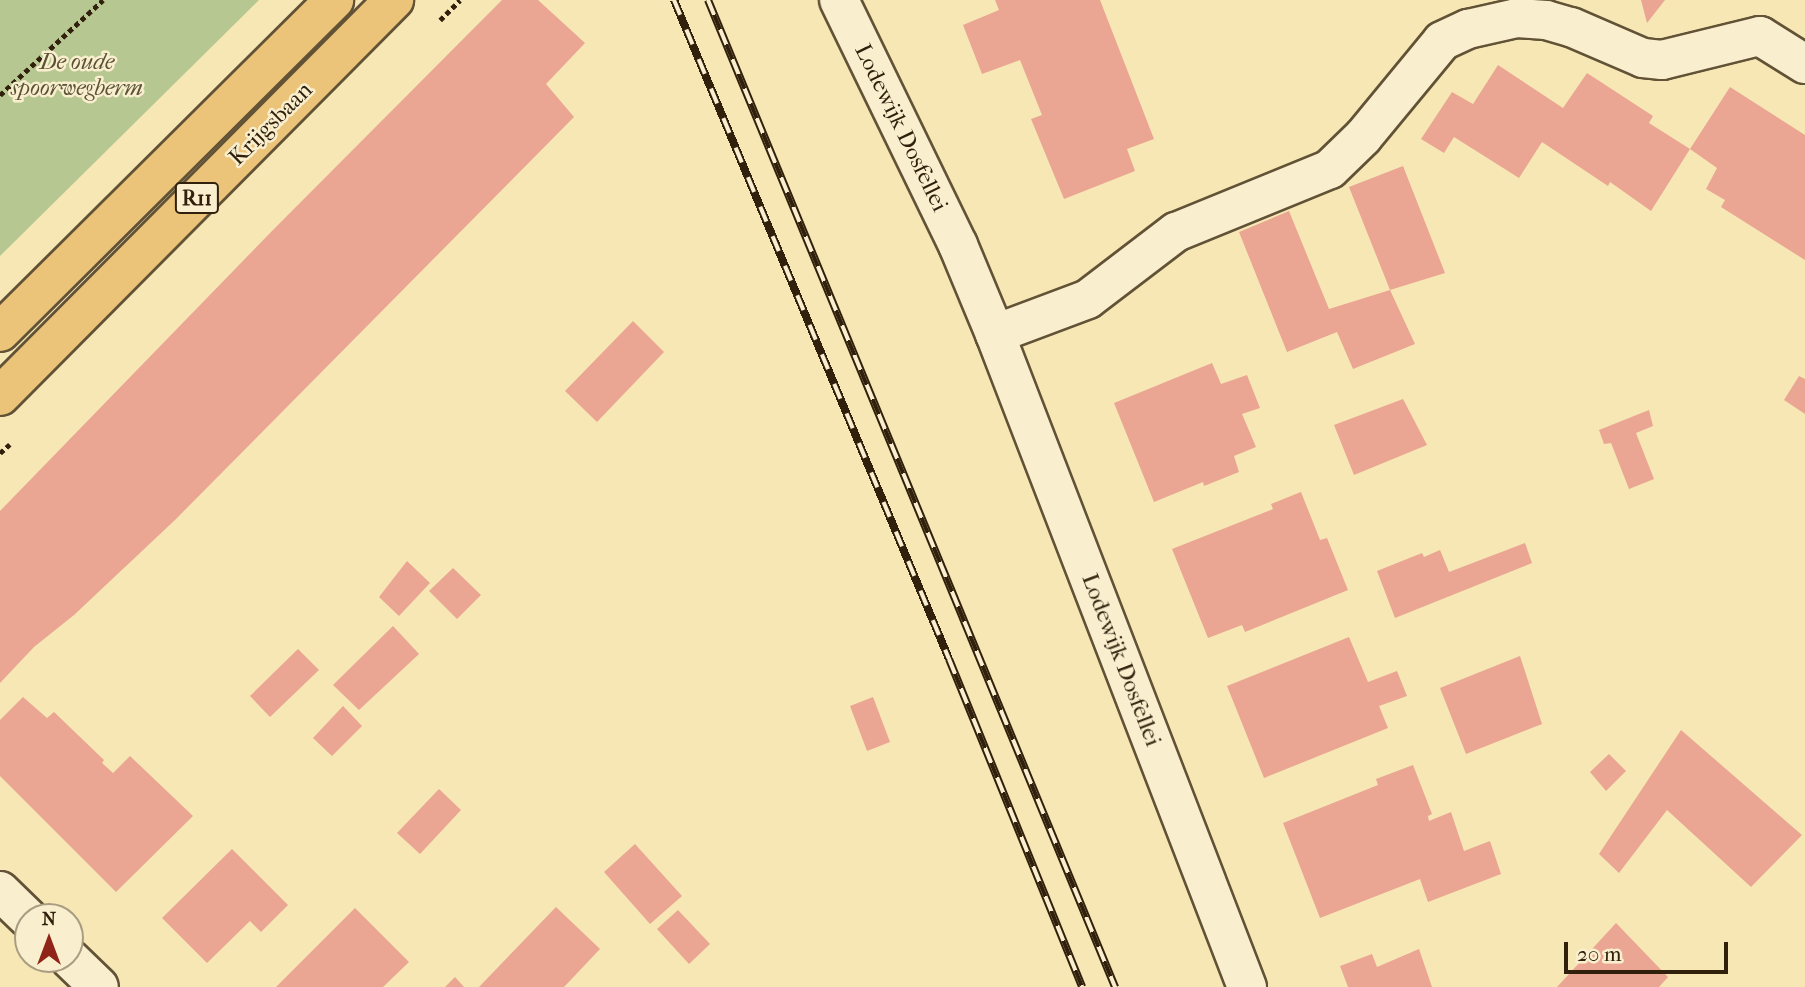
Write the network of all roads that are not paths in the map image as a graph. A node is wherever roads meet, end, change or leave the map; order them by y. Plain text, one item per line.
1 (334, 0) edge
2 (394, 0) edge
3 (839, 0) edge
4 (1805, 64) edge
5 (0, 332) edge
6 (995, 334) junction
7 (0, 396) edge
8 (0, 891) edge
9 (14, 904) edge
10 (84, 973) edge
11 (99, 987) edge
12 (1247, 987) edge

1 - 5 main road, Krijgsbaan / R11
2 - 7 main road, Krijgsbaan / R11
3 - 6 street, Lodewijk Dosfellei
4 - 6 street
6 - 12 street, Lodewijk Dosfellei
8 - 9 street
10 - 11 street

